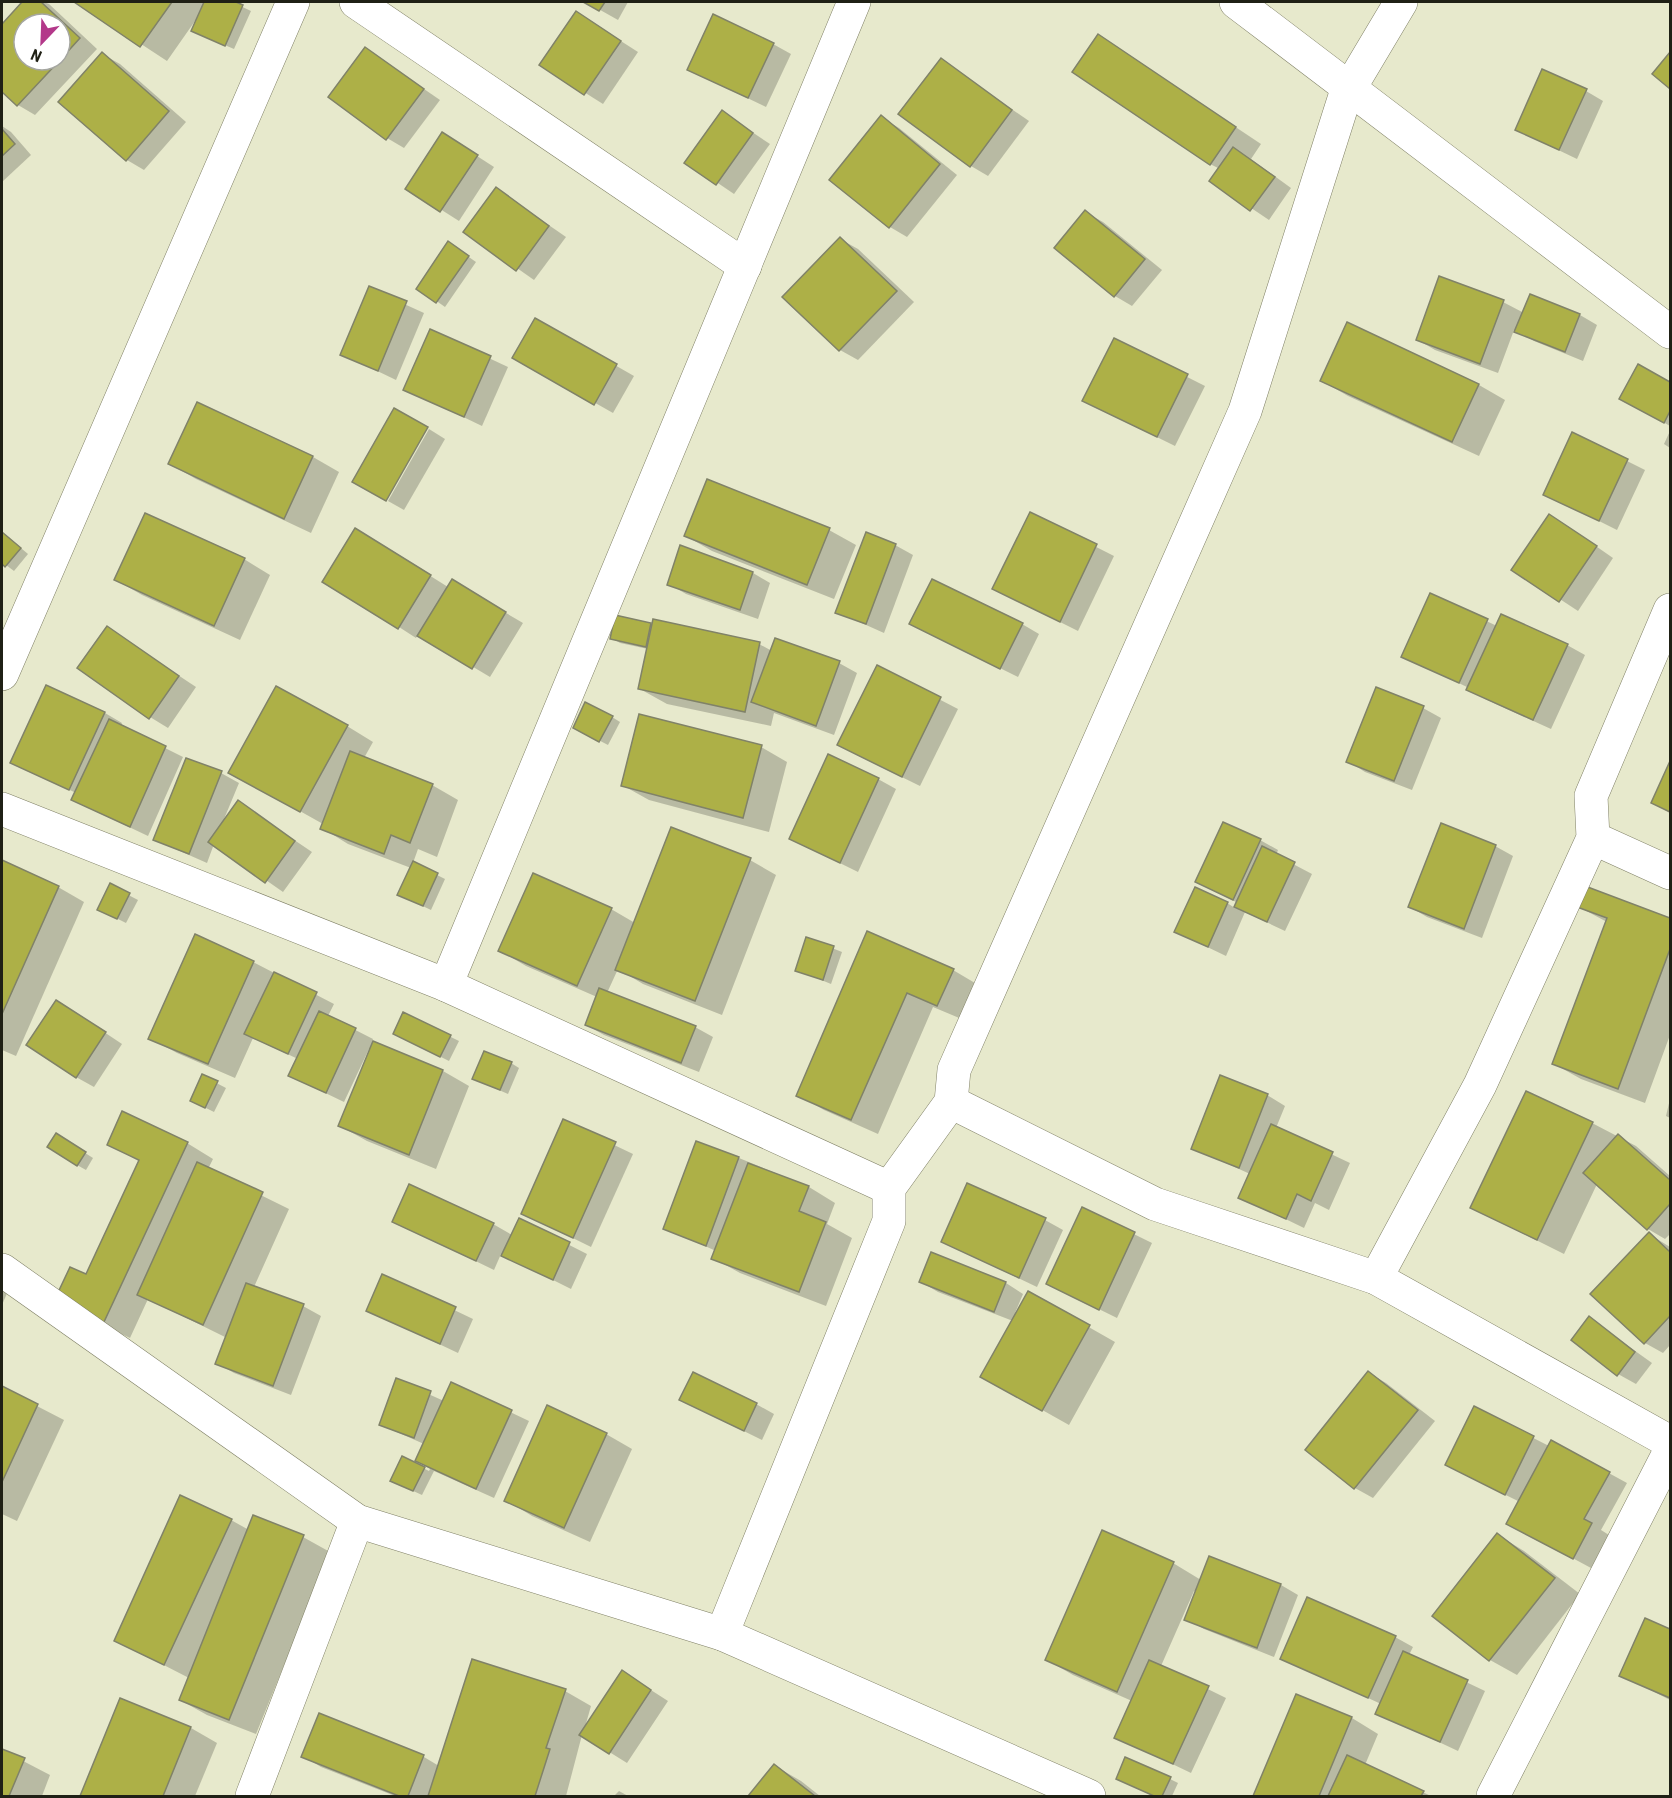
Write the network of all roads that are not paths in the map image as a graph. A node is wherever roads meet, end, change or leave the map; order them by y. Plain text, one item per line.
1 (293, 2) edge
2 (357, 2) edge
3 (854, 2) edge
4 (1236, 2) edge
5 (1401, 2) edge
6 (1350, 88) junction
7 (745, 266) junction
8 (1671, 332) edge
9 (1671, 610) edge
10 (2, 674) edge
11 (2, 809) edge
12 (1593, 838) junction
13 (1671, 873) edge
14 (446, 985) junction
15 (951, 1102) junction
16 (889, 1188) junction
17 (2, 1270) edge
18 (1376, 1278) junction
19 (1671, 1442) edge
20 (1671, 1452) edge
21 (357, 1521) junction
22 (722, 1634) junction
23 (252, 1797) edge
24 (1089, 1797) edge
25 (1493, 1797) edge

1 - 10 street
2 - 7 street
3 - 7 street
4 - 6 street
5 - 6 street
6 - 8 street
6 - 15 street
7 - 14 street
9 - 12 street
11 - 14 street
12 - 13 street
12 - 18 street
14 - 16 street
15 - 16 street
15 - 18 street
16 - 22 street
17 - 21 street
18 - 19 street
20 - 25 street
21 - 22 street
21 - 23 street
22 - 24 street

